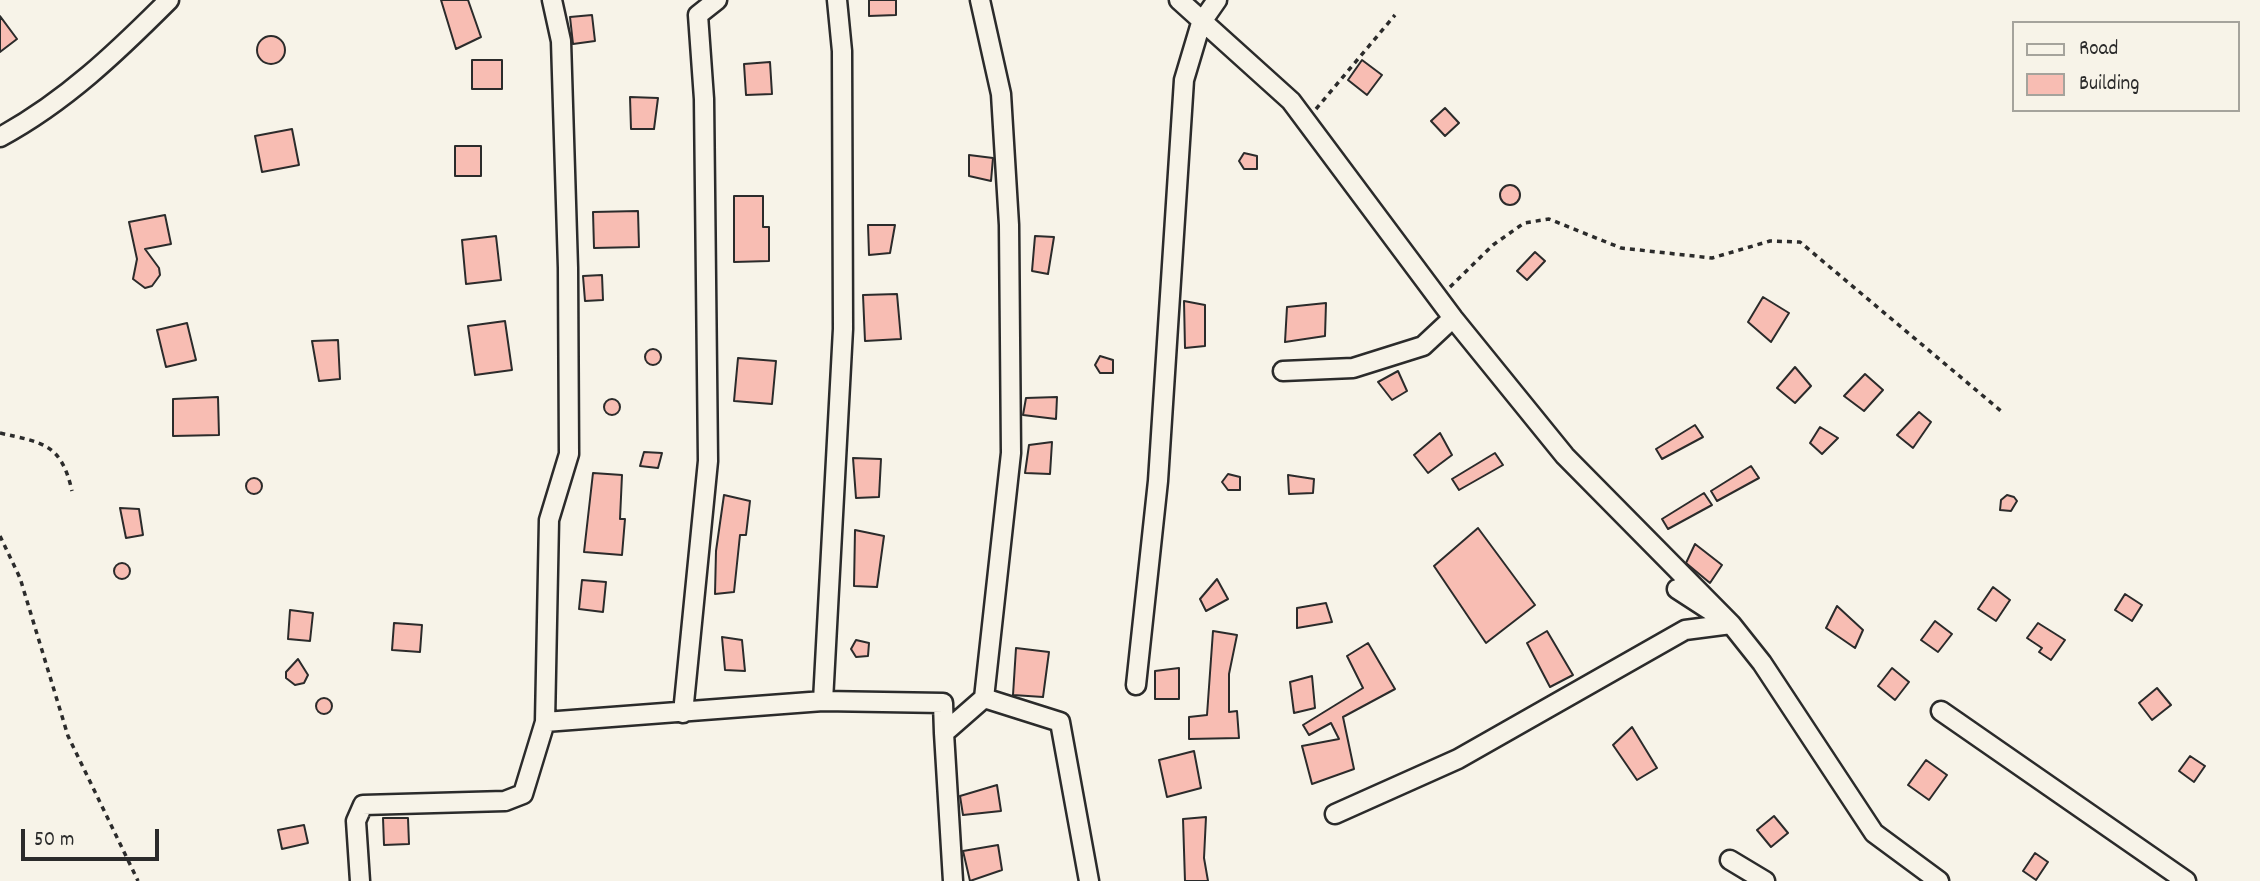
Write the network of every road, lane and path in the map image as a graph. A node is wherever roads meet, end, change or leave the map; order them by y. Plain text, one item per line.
1 (169, 0) edge
2 (552, 0) edge
3 (718, 0) edge
4 (837, 0) edge
5 (980, 0) edge
6 (1178, 0) edge
7 (1217, 0) edge
8 (1395, 15) dead end
9 (1201, 23) junction
10 (1306, 121) junction
11 (0, 137) edge
12 (1439, 299) junction
13 (1453, 318) junction
14 (1283, 371) dead end
15 (2001, 411) dead end
16 (0, 433) edge
17 (72, 491) dead end
18 (0, 536) edge
19 (1676, 589) dead end
20 (1731, 624) junction
21 (1136, 685) dead end
22 (984, 698) junction
23 (823, 701) junction
24 (1941, 711) dead end
25 (683, 713) junction
26 (545, 722) junction
27 (944, 733) junction
28 (1335, 814) dead end
29 (1730, 860) dead end
30 (138, 881) edge
31 (360, 881) edge
32 (953, 881) edge
33 (1089, 881) edge
34 (1766, 881) edge
35 (1939, 881) edge
36 (2186, 881) edge

1 - 11 street
2 - 26 street
3 - 25 street
4 - 23 street
5 - 22 street
6 - 9 street
7 - 9 street
8 - 10 path
9 - 10 street
9 - 21 street
10 - 12 street
12 - 13 street
12 - 15 path
13 - 14 street
13 - 20 street
16 - 17 path
18 - 30 path
19 - 20 street
20 - 28 street
20 - 35 street
22 - 27 street
22 - 33 street
23 - 25 street
23 - 27 street
24 - 36 street
25 - 26 street
26 - 31 street
27 - 32 street
29 - 34 street

